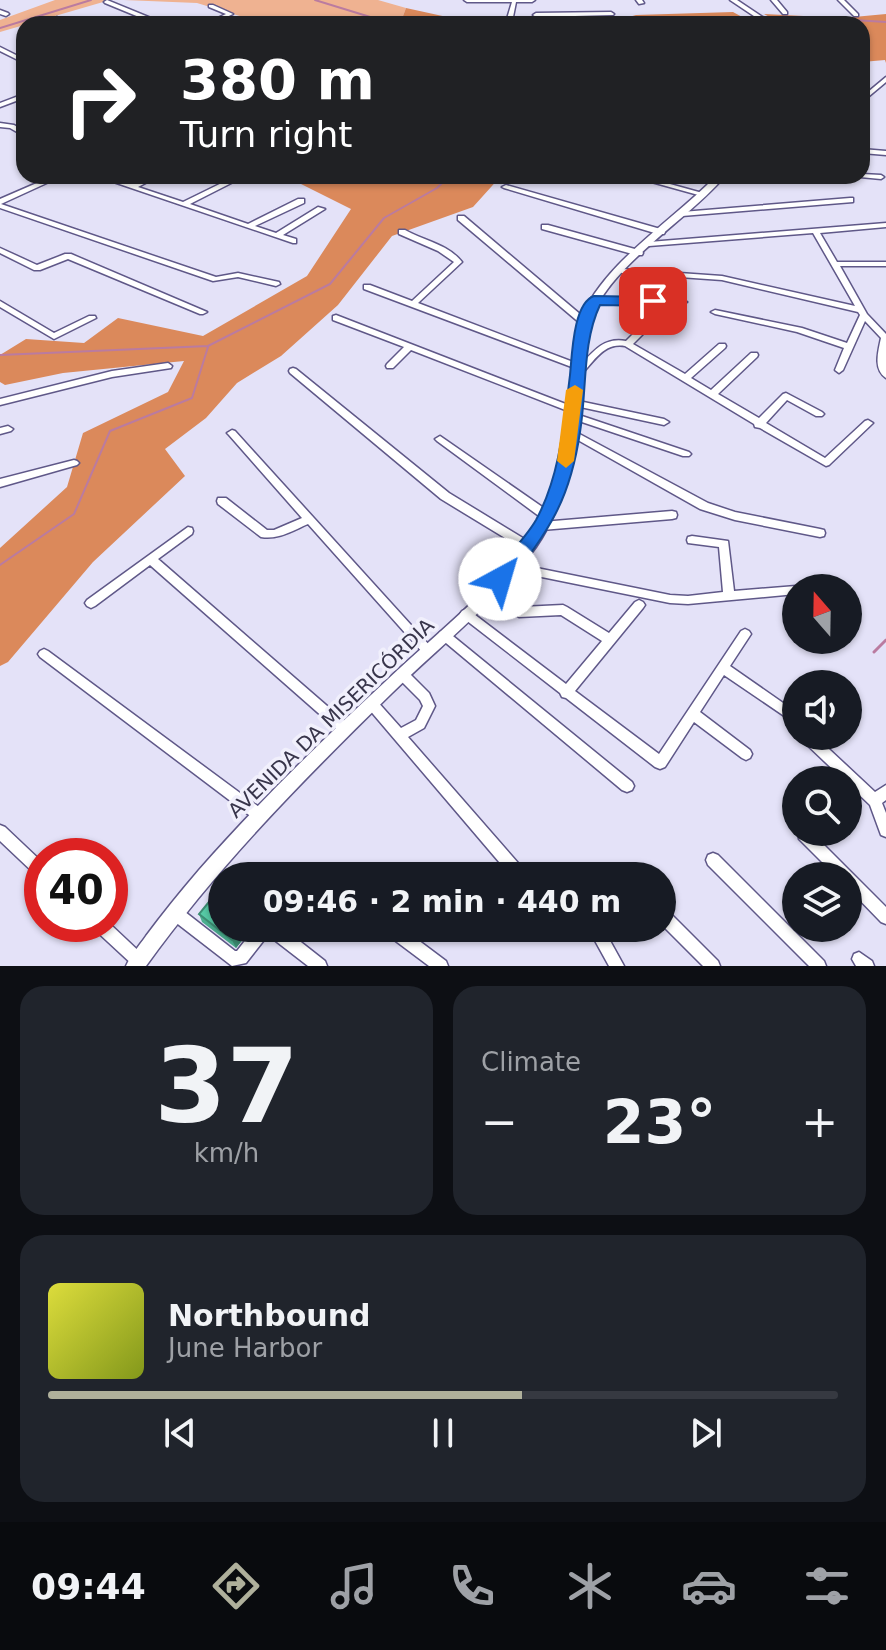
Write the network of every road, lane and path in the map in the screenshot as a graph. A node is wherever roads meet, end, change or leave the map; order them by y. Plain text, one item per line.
1 (467, 0) edge
2 (532, 0) edge
3 (733, 0) edge
4 (774, 0) edge
5 (841, 0) edge
6 (107, 2) edge
7 (514, 2) edge
8 (582, 5) dead end
9 (211, 6) dead end
10 (785, 13) dead end
11 (585, 14) junction
12 (611, 14) dead end
13 (536, 15) dead end
14 (856, 15) dead end
15 (141, 16) edge
16 (226, 16) edge
17 (756, 16) edge
18 (886, 79) edge
19 (870, 93) edge
20 (870, 176) edge
21 (881, 177) dead end
22 (42, 184) edge
23 (122, 184) edge
24 (138, 184) edge
25 (225, 184) edge
26 (664, 184) edge
27 (713, 184) edge
28 (131, 187) junction
29 (506, 187) dead end
30 (702, 194) junction
31 (850, 200) dead end
32 (301, 201) dead end
33 (0, 204) edge
34 (184, 204) junction
35 (321, 209) dead end
36 (682, 214) junction
37 (461, 218) dead end
38 (886, 225) edge
39 (249, 226) junction
40 (545, 227) dead end
41 (402, 232) dead end
42 (661, 232) junction
43 (816, 232) junction
44 (278, 235) junction
45 (293, 241) dead end
46 (644, 248) junction
47 (0, 250) edge
48 (834, 264) junction
49 (886, 264) edge
50 (622, 271) junction
51 (276, 284) dead end
52 (367, 287) dead end
53 (594, 300) junction
54 (683, 302) dead end
55 (0, 303) edge
56 (412, 305) junction
57 (203, 312) dead end
58 (715, 312) dead end
59 (863, 312) junction
60 (92, 318) dead end
61 (336, 318) dead end
62 (654, 318) dead end
63 (584, 322) junction
64 (628, 344) junction
65 (722, 346) dead end
66 (409, 347) junction
67 (849, 347) junction
68 (754, 355) dead end
69 (168, 366) dead end
70 (390, 366) dead end
71 (839, 370) dead end
72 (293, 371) dead end
73 (576, 371) junction
74 (886, 375) edge
75 (685, 379) junction
76 (711, 395) junction
77 (0, 402) edge
78 (573, 410) junction
79 (819, 414) dead end
80 (664, 422) dead end
81 (868, 423) dead end
82 (758, 425) junction
83 (232, 433) dead end
84 (572, 433) junction
85 (440, 439) dead end
86 (686, 454) dead end
87 (74, 463) dead end
88 (0, 483) edge
89 (222, 501) dead end
90 (672, 515) dead end
91 (309, 519) junction
92 (545, 521) junction
93 (188, 531) dead end
94 (820, 533) dead end
95 (692, 540) dead end
96 (527, 546) junction
97 (150, 559) junction
98 (512, 567) junction
99 (489, 591) junction
100 (782, 591) edge
101 (729, 594) junction
102 (91, 603) dead end
103 (639, 605) dead end
104 (466, 614) junction
105 (745, 634) dead end
106 (444, 635) junction
107 (610, 640) junction
108 (427, 650) junction
109 (44, 654) dead end
110 (723, 668) junction
111 (402, 674) junction
112 (566, 693) junction
113 (372, 704) junction
114 (782, 709) edge
115 (694, 715) junction
116 (345, 729) junction
117 (400, 735) junction
118 (821, 750) edge
119 (746, 754) dead end
120 (627, 786) dead end
121 (886, 791) edge
122 (875, 801) junction
123 (258, 814) junction
124 (886, 830) edge
125 (0, 832) edge
126 (816, 846) edge
127 (24, 854) edge
128 (713, 860) dead end
129 (508, 862) edge
130 (832, 862) edge
131 (862, 892) edge
132 (175, 913) junction
133 (886, 917) edge
134 (676, 929) edge
135 (208, 939) edge
136 (116, 942) edge
137 (212, 942) edge
138 (253, 942) edge
139 (289, 942) edge
140 (409, 942) edge
141 (603, 942) edge
142 (137, 964) edge
143 (320, 966) edge
144 (441, 966) edge
145 (617, 966) edge
146 (713, 966) edge
147 (819, 966) edge

1 - 7 street
2 - 7 street
3 - 17 street
4 - 10 street
5 - 14 street
6 - 15 street
8 - 11 street
9 - 16 street
11 - 12 street
11 - 13 street
18 - 19 street
20 - 21 street
22 - 33 street
23 - 28 street
24 - 28 street
25 - 34 street
26 - 30 street
27 - 30 street, AVENIDA DA MISERICÓRDIA
28 - 34 street
29 - 42 street
30 - 36 street, AVENIDA DA MISERICÓRDIA
31 - 36 street
32 - 39 street
33 - 51 street
34 - 39 street
35 - 44 street
36 - 42 street, AVENIDA DA MISERICÓRDIA
37 - 63 street
38 - 43 street
39 - 44 street
40 - 46 street
41 - 56 street
42 - 46 street, AVENIDA DA MISERICÓRDIA
43 - 46 street
43 - 48 street
44 - 45 street
46 - 50 street, AVENIDA DA MISERICÓRDIA
47 - 57 street
48 - 49 street
48 - 59 street
50 - 53 street, AVENIDA DA MISERICÓRDIA
50 - 59 street
52 - 56 street
53 - 54 street
53 - 63 street, AVENIDA DA MISERICÓRDIA
55 - 60 street
56 - 73 street
58 - 67 street
59 - 67 street
59 - 74 street
61 - 66 street
62 - 64 street
63 - 73 street, AVENIDA DA MISERICÓRDIA
64 - 73 street
64 - 75 street
65 - 75 street
66 - 70 street
66 - 78 street
67 - 71 street
68 - 76 street
69 - 77 street
72 - 96 street
73 - 78 street, AVENIDA DA MISERICÓRDIA
75 - 76 street
76 - 82 street
78 - 80 street
78 - 84 street, AVENIDA DA MISERICÓRDIA
78 - 86 street
79 - 82 street
81 - 82 street
83 - 91 street
84 - 92 street, AVENIDA DA MISERICÓRDIA
84 - 94 street
85 - 92 street
87 - 88 street
89 - 91 street
90 - 92 street
91 - 108 street
92 - 96 street, AVENIDA DA MISERICÓRDIA
93 - 97 street
95 - 101 street
96 - 98 street, AVENIDA DA MISERICÓRDIA
97 - 102 street
97 - 116 street
98 - 99 street, AVENIDA DA MISERICÓRDIA
98 - 101 street
99 - 104 street, AVENIDA DA MISERICÓRDIA
99 - 107 street
100 - 101 street
103 - 107 street
104 - 106 street, AVENIDA DA MISERICÓRDIA
104 - 112 street
105 - 110 street
106 - 108 street, AVENIDA DA MISERICÓRDIA
106 - 120 street
107 - 112 street
108 - 111 street, AVENIDA DA MISERICÓRDIA
109 - 123 street
110 - 114 street
110 - 115 street
111 - 113 street, AVENIDA DA MISERICÓRDIA
111 - 117 street
112 - 115 street
113 - 116 street, AVENIDA DA MISERICÓRDIA
113 - 117 street
115 - 119 street
116 - 123 street, AVENIDA DA MISERICÓRDIA
117 - 129 street
118 - 122 street
121 - 122 street
122 - 124 street
123 - 132 street, AVENIDA DA MISERICÓRDIA
125 - 127 street
126 - 130 street
128 - 147 street
131 - 133 street
132 - 135 street
132 - 142 street, AVENIDA DA MISERICÓRDIA
134 - 146 street
136 - 142 street
137 - 138 street
139 - 143 street
140 - 144 street
141 - 145 street

